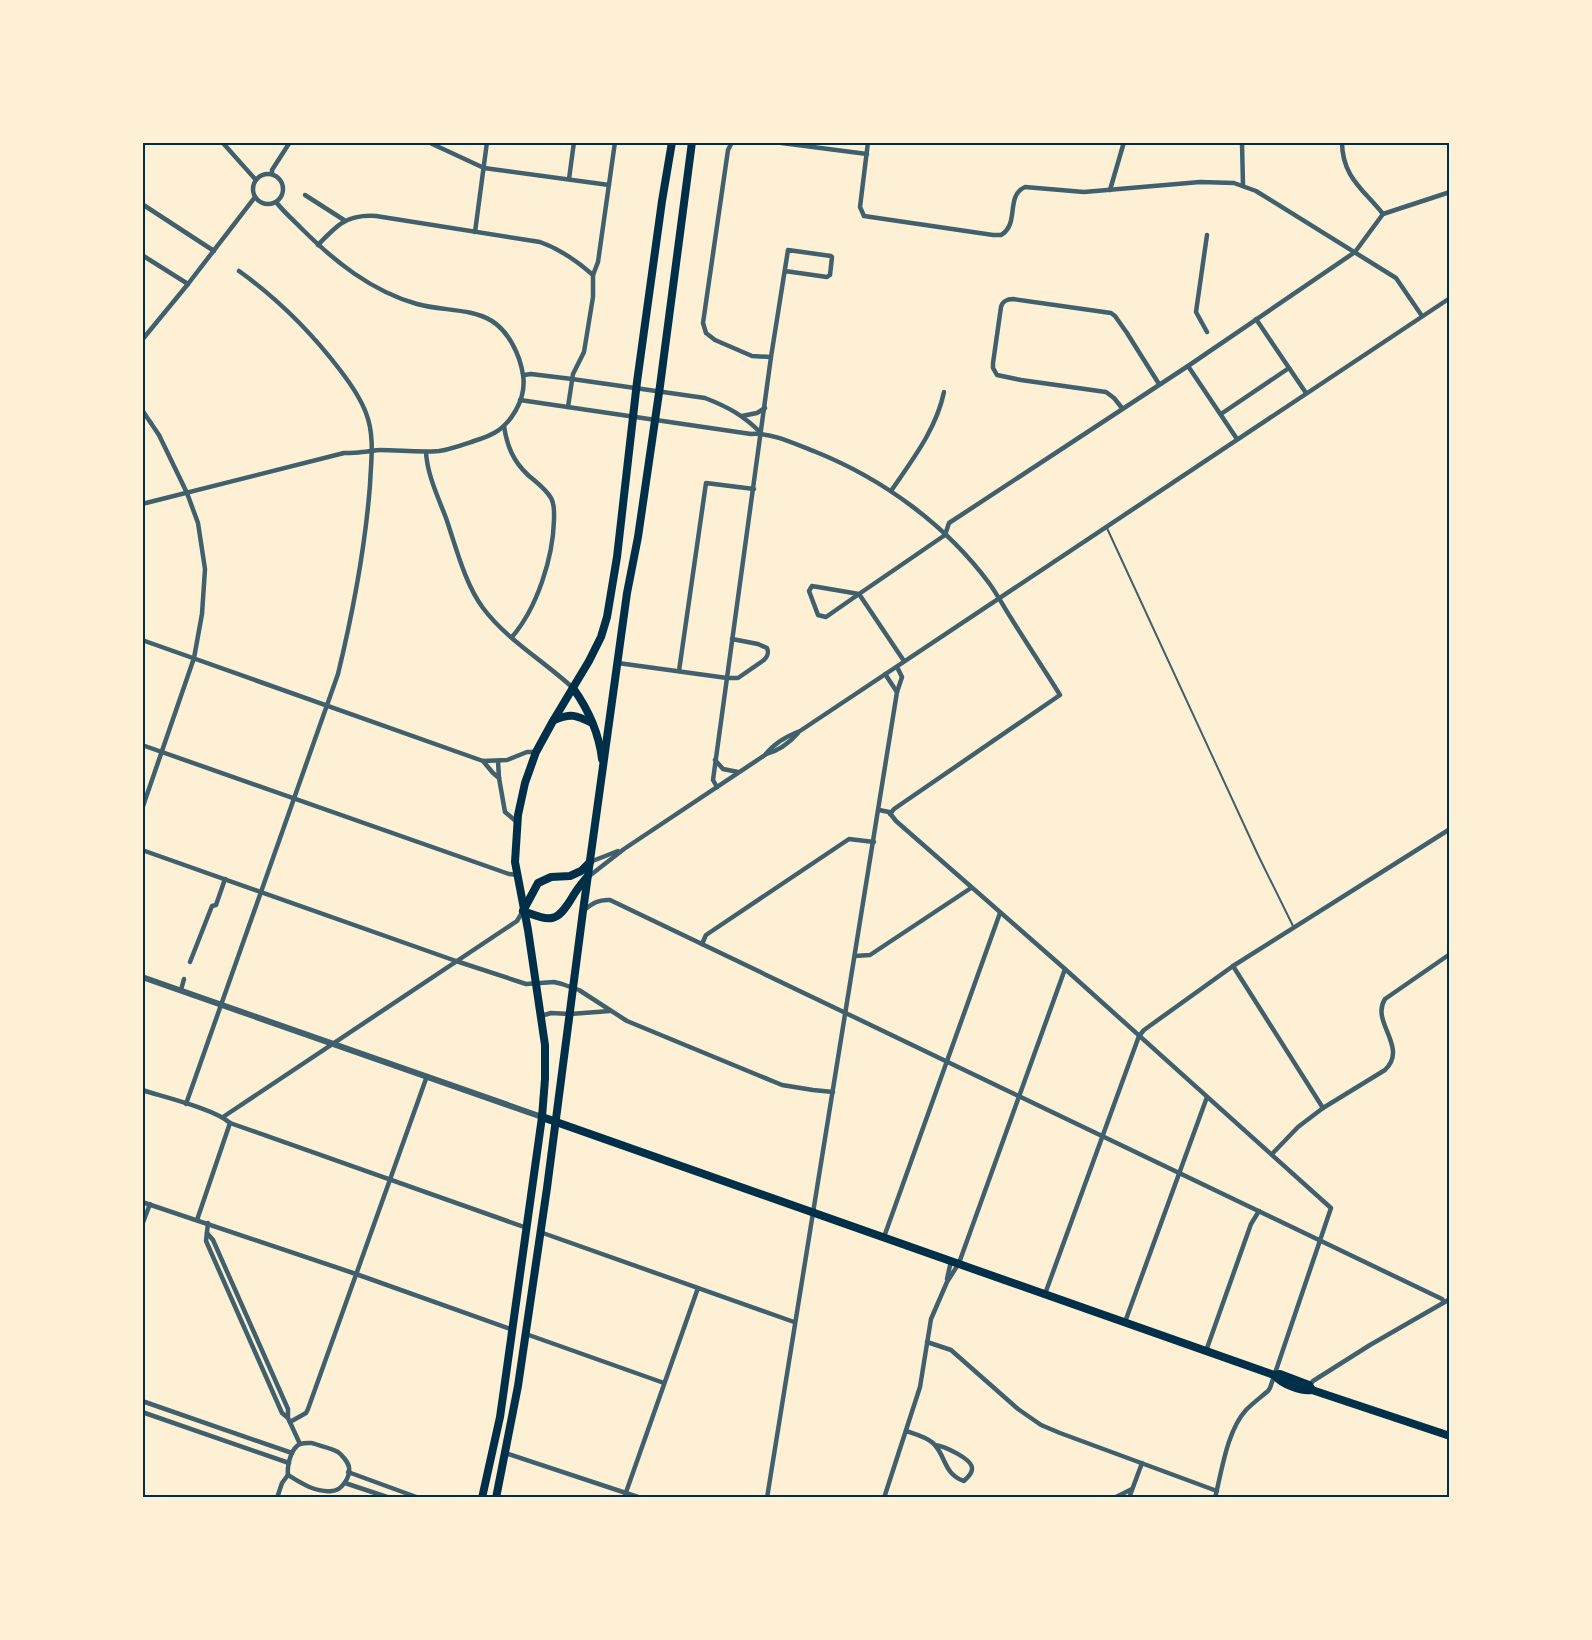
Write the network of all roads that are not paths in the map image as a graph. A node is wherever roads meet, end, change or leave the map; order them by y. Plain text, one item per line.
1 (222, 142) edge
2 (290, 142) edge
3 (428, 142) edge
4 (487, 142) edge
5 (574, 142) edge
6 (615, 142) edge
7 (672, 142) edge
8 (692, 142) edge
9 (732, 142) edge
10 (774, 142) edge
11 (868, 142) edge
12 (1124, 142) edge
13 (1242, 142) edge
14 (1342, 142) edge
15 (867, 154) junction
16 (484, 168) junction
17 (272, 174) junction
18 (569, 179) junction
19 (256, 180) junction
20 (609, 185) junction
21 (1243, 186) junction
22 (1110, 190) junction
23 (1449, 192) edge
24 (304, 195) dead end
25 (255, 197) junction
26 (276, 202) junction
27 (142, 204) edge
28 (1383, 214) junction
29 (344, 220) junction
30 (475, 232) junction
31 (1207, 235) dead end
32 (318, 244) junction
33 (214, 251) junction
34 (1355, 252) junction
35 (142, 255) edge
36 (239, 271) dead end
37 (785, 271) junction
38 (593, 275) junction
39 (188, 285) junction
40 (1449, 298) edge
41 (1422, 316) junction
42 (1256, 319) junction
43 (1207, 332) dead end
44 (142, 340) edge
45 (771, 357) junction
46 (1188, 366) junction
47 (1289, 368) junction
48 (524, 375) junction
49 (572, 379) junction
50 (1159, 384) junction
51 (636, 388) junction
52 (659, 391) junction
53 (944, 392) dead end
54 (1306, 393) junction
55 (520, 400) junction
56 (568, 407) junction
57 (765, 408) junction
58 (1122, 408) junction
59 (142, 410) edge
60 (1221, 414) junction
61 (742, 416) junction
62 (632, 418) junction
63 (655, 421) junction
64 (504, 426) junction
65 (761, 433) junction
66 (1237, 439) junction
67 (373, 450) junction
68 (426, 452) junction
69 (754, 489) junction
70 (891, 491) junction
71 (187, 493) junction
72 (142, 504) edge
73 (1106, 526) junction
74 (945, 535) junction
75 (860, 594) junction
76 (999, 599) junction
77 (512, 637) junction
78 (732, 639) junction
79 (142, 640) edge
80 (194, 658) junction
81 (904, 662) junction
82 (618, 663) junction
83 (897, 667) junction
84 (679, 671) junction
85 (885, 674) junction
86 (727, 678) junction
87 (573, 688) junction
88 (897, 692) junction
89 (327, 704) junction
90 (553, 721) junction
91 (592, 723) junction
92 (142, 745) edge
93 (162, 752) junction
94 (536, 752) junction
95 (715, 760) junction
96 (483, 761) junction
97 (498, 761) junction
98 (603, 770) junction
99 (738, 772) junction
100 (499, 778) junction
101 (717, 787) junction
102 (293, 798) junction
103 (142, 809) edge
104 (879, 810) junction
105 (890, 814) junction
106 (517, 822) junction
107 (1449, 829) edge
108 (874, 842) junction
109 (624, 849) junction
110 (142, 850) edge
111 (590, 862) junction
112 (518, 875) junction
113 (588, 877) junction
114 (225, 879) junction
115 (971, 888) junction
116 (260, 892) junction
117 (523, 911) junction
118 (583, 911) junction
119 (1000, 913) junction
120 (1294, 928) junction
121 (702, 944) junction
122 (1449, 954) edge
123 (855, 956) junction
124 (456, 961) junction
125 (190, 962) dead end
126 (1233, 966) junction
127 (1065, 969) junction
128 (142, 977) edge
129 (184, 979) dead end
130 (536, 984) junction
131 (573, 988) junction
132 (181, 990) junction
133 (220, 1004) junction
134 (610, 1011) junction
135 (845, 1012) junction
136 (570, 1014) junction
137 (541, 1016) junction
138 (1139, 1036) junction
139 (332, 1044) junction
140 (947, 1061) junction
141 (427, 1076) junction
142 (142, 1090) edge
143 (833, 1092) junction
144 (1019, 1095) junction
145 (1207, 1097) junction
146 (186, 1104) junction
147 (1323, 1108) junction
148 (223, 1117) junction
149 (542, 1117) junction
150 (556, 1123) junction
151 (230, 1124) junction
152 (1102, 1136) junction
153 (1272, 1154) junction
154 (1179, 1173) junction
155 (390, 1179) junction
156 (142, 1202) edge
157 (150, 1204) junction
158 (1259, 1211) junction
159 (813, 1213) junction
160 (197, 1220) junction
161 (208, 1223) junction
162 (142, 1225) edge
163 (527, 1228) junction
164 (540, 1232) junction
165 (885, 1237) junction
166 (1321, 1240) junction
167 (955, 1262) junction
168 (356, 1274) junction
169 (947, 1282) junction
170 (698, 1288) junction
171 (1045, 1294) junction
172 (1447, 1301) edge
173 (794, 1322) junction
174 (1125, 1322) junction
175 (513, 1330) junction
176 (526, 1334) junction
177 (927, 1342) junction
178 (1206, 1351) junction
179 (1274, 1375) junction
180 (664, 1383) junction
181 (1309, 1389) junction
182 (142, 1401) edge
183 (142, 1412) edge
184 (289, 1420) junction
185 (202, 1422) junction
186 (198, 1431) junction
187 (906, 1431) junction
188 (1449, 1436) edge
189 (300, 1444) junction
190 (935, 1445) junction
191 (292, 1453) junction
192 (506, 1453) junction
193 (1142, 1462) junction
194 (289, 1463) junction
195 (348, 1472) junction
196 (288, 1475) junction
197 (345, 1483) junction
198 (1132, 1489) junction
199 (1217, 1491) junction
200 (333, 1494) edge
201 (625, 1495) edge
202 (277, 1497) edge
203 (390, 1497) edge
204 (419, 1497) edge
205 (482, 1497) edge
206 (496, 1497) edge
207 (641, 1497) edge
208 (767, 1497) edge
209 (884, 1497) edge
210 (1114, 1497) edge
211 (1129, 1497) edge
212 (1215, 1497) edge

1 - 19 street
2 - 17 street
3 - 16 street
4 - 16 street
5 - 18 street
6 - 20 street
7 - 51 main road
8 - 52 main road
9 - 45 street
10 - 15 street
11 - 15 street
12 - 22 street
13 - 21 street
14 - 28 street
15 - 22 street
16 - 18 street
16 - 30 street
17 - 19 street
17 - 26 street
18 - 20 street
19 - 25 street
20 - 38 street
21 - 22 street
21 - 34 street
23 - 28 street
24 - 29 street
25 - 26 street
25 - 33 street
26 - 32 street
27 - 33 street
28 - 34 street
29 - 30 street
29 - 32 street
30 - 38 street
31 - 43 street
32 - 48 street
33 - 39 street
34 - 41 street
34 - 42 street
35 - 39 street
36 - 67 street
37 - 37 street
37 - 45 street
38 - 49 street
39 - 44 street
40 - 41 street
41 - 54 street
42 - 46 street
42 - 47 street
45 - 57 street
46 - 50 street
46 - 60 street
47 - 54 street
47 - 60 street
48 - 49 street
48 - 55 street
49 - 51 street
49 - 56 street
50 - 58 street
50 - 58 street
51 - 52 street
51 - 62 main road
52 - 61 street
52 - 63 main road
53 - 70 street
54 - 66 street
55 - 56 street
55 - 64 street
56 - 62 street
57 - 61 street
57 - 65 street
58 - 74 street
59 - 71 street
60 - 66 street
61 - 65 street
62 - 63 street
62 - 87 main road
63 - 65 street
63 - 82 main road
64 - 68 street
64 - 77 street
65 - 69 street
65 - 70 street
66 - 73 street
67 - 68 street
67 - 71 street
67 - 89 street
68 - 77 street
69 - 78 street
69 - 84 street
70 - 74 street
71 - 72 street
71 - 80 street
73 - 76 street
73 - 120 lane
74 - 75 street
74 - 76 street
75 - 75 street
75 - 81 street
76 - 81 street
76 - 105 street
77 - 87 street
78 - 86 street
78 - 86 street
79 - 80 street
80 - 89 street
80 - 93 street
81 - 83 street
82 - 84 street
82 - 98 main road
83 - 85 street
83 - 88 street
84 - 86 street
85 - 88 street
85 - 99 street
86 - 95 street
87 - 90 main road
87 - 91 main road
88 - 104 street
89 - 96 street
89 - 102 street
90 - 91 main road
90 - 94 main road
91 - 98 main road
92 - 93 street
93 - 102 street
93 - 103 street
94 - 97 street
94 - 106 main road
95 - 99 street
95 - 101 street
96 - 97 street
96 - 100 street
97 - 100 street
98 - 111 main road
99 - 101 street
100 - 106 street
101 - 109 street
102 - 112 street
102 - 116 street
104 - 105 street
104 - 108 street
105 - 115 street
106 - 112 main road
107 - 120 street
108 - 121 street
108 - 123 street
109 - 111 street
109 - 113 street
110 - 114 street
111 - 113 main road
111 - 117 main road
112 - 117 main road
113 - 117 main road
113 - 118 main road
114 - 116 street
114 - 125 street
115 - 119 street
115 - 123 street
116 - 124 street
116 - 133 street
117 - 124 street
117 - 130 main road
118 - 121 street
118 - 131 main road
119 - 127 street
119 - 140 street
120 - 126 street
121 - 135 street
122 - 147 street
123 - 135 street
124 - 130 street
124 - 139 street
126 - 138 street
126 - 147 street
127 - 138 street
127 - 144 street
128 - 132 street
129 - 132 street
130 - 131 street
130 - 137 main road
131 - 134 street
131 - 136 main road
132 - 133 street
133 - 139 street
133 - 146 street
134 - 136 street
134 - 143 street
135 - 140 street
135 - 143 street
136 - 137 street
136 - 150 main road
137 - 149 main road
138 - 145 street
138 - 152 street
139 - 141 street
139 - 148 street
140 - 144 street
140 - 165 street
141 - 149 street
141 - 155 street
142 - 146 street
143 - 159 street
144 - 152 street
144 - 167 street
145 - 153 street
145 - 154 street
146 - 148 street
147 - 153 street
148 - 151 street
149 - 150 main road
149 - 163 main road
150 - 159 main road
150 - 164 main road
151 - 155 street
151 - 160 street
152 - 154 street
152 - 171 street
153 - 166 street
154 - 158 street
154 - 174 street
155 - 163 street
155 - 168 street
156 - 157 street
157 - 160 street
157 - 162 street
158 - 166 street
158 - 178 street
159 - 165 main road
159 - 173 street
160 - 161 street
161 - 168 street
161 - 184 street
163 - 164 main road
163 - 175 main road
164 - 170 street
164 - 176 main road
165 - 167 main road
166 - 172 street
166 - 179 street
167 - 169 street
167 - 169 street
167 - 171 main road
168 - 175 street
168 - 184 street
169 - 177 street
170 - 173 street
170 - 180 street
171 - 174 main road
172 - 181 street
173 - 208 street
174 - 178 main road
175 - 176 main road
175 - 205 main road
176 - 180 street
176 - 192 main road
177 - 187 street
177 - 193 street
178 - 179 main road
179 - 181 main road
179 - 199 street
180 - 201 street
181 - 188 main road
182 - 185 street
183 - 186 street
184 - 189 street
185 - 186 street
185 - 191 street
186 - 194 street
187 - 190 street
187 - 209 street
189 - 191 street
189 - 195 street
190 - 190 street
191 - 194 street
192 - 201 street
192 - 206 main road
193 - 198 street
193 - 199 street
194 - 196 street
195 - 197 street
195 - 204 street
196 - 200 street
196 - 202 street
197 - 200 street
197 - 203 street
198 - 210 street
198 - 211 street
199 - 212 street
201 - 207 street

